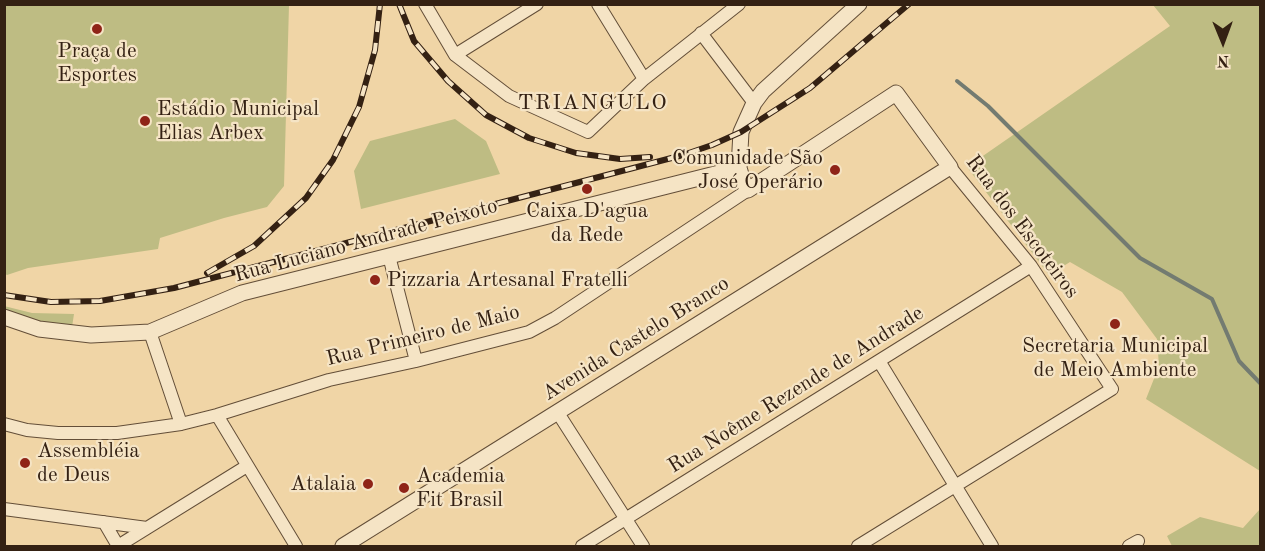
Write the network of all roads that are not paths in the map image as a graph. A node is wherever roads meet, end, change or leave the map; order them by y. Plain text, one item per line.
1 (425, 4) edge
2 (537, 4) edge
3 (598, 4) edge
4 (859, 4) edge
5 (735, 6) edge
6 (701, 33) junction
7 (455, 55) junction
8 (644, 80) junction
9 (896, 93) joint
10 (754, 103) junction
11 (950, 167) junction
12 (739, 168) junction
13 (748, 190) junction
14 (389, 256) junction
15 (1031, 266) junction
16 (4, 317) edge
17 (150, 332) junction
18 (416, 361) junction
19 (879, 362) junction
20 (558, 412) junction
21 (217, 415) junction
22 (4, 424) edge
23 (181, 424) junction
24 (247, 466) junction
25 (955, 486) junction
26 (4, 509) edge
27 (626, 519) junction
28 (104, 522) junction
29 (147, 528) junction
30 (118, 546) edge
31 (296, 546) edge
32 (343, 546) edge
33 (582, 546) edge
34 (643, 546) edge
35 (858, 546) edge
36 (992, 546) edge

1 - 7 street
2 - 7 street
3 - 8 street
4 - 10 street
5 - 6 street
6 - 8 street
6 - 10 street
7 - 8 street
9 - 11 street, Rua dos Escoteiros
9 - 13 street, Rua Primeiro de Maio
10 - 12 street
11 - 15 street, Rua dos Escoteiros
11 - 20 street, Avenida Castelo Branco
12 - 13 street
12 - 14 street, Rua Luciano Andrade Peixoto
13 - 18 street, Rua Primeiro de Maio
14 - 17 street, Rua Luciano Andrade Peixoto
14 - 18 street
15 - 19 street, Rua Noême Rezende de Andrade
15 - 25 street, Rua dos Escoteiros
16 - 17 street, Rua Luciano Andrade Peixoto
17 - 23 street
18 - 21 street, Rua Primeiro de Maio
19 - 25 street
19 - 27 street, Rua Noême Rezende de Andrade
20 - 27 street
20 - 32 street, Avenida Castelo Branco
21 - 23 street, Rua Primeiro de Maio
21 - 24 street
22 - 23 street, Rua Primeiro de Maio
24 - 29 street
24 - 31 street
25 - 35 street
25 - 36 street
26 - 28 street
27 - 33 street, Rua Noême Rezende de Andrade
27 - 34 street
28 - 29 street
28 - 30 street
29 - 30 street

